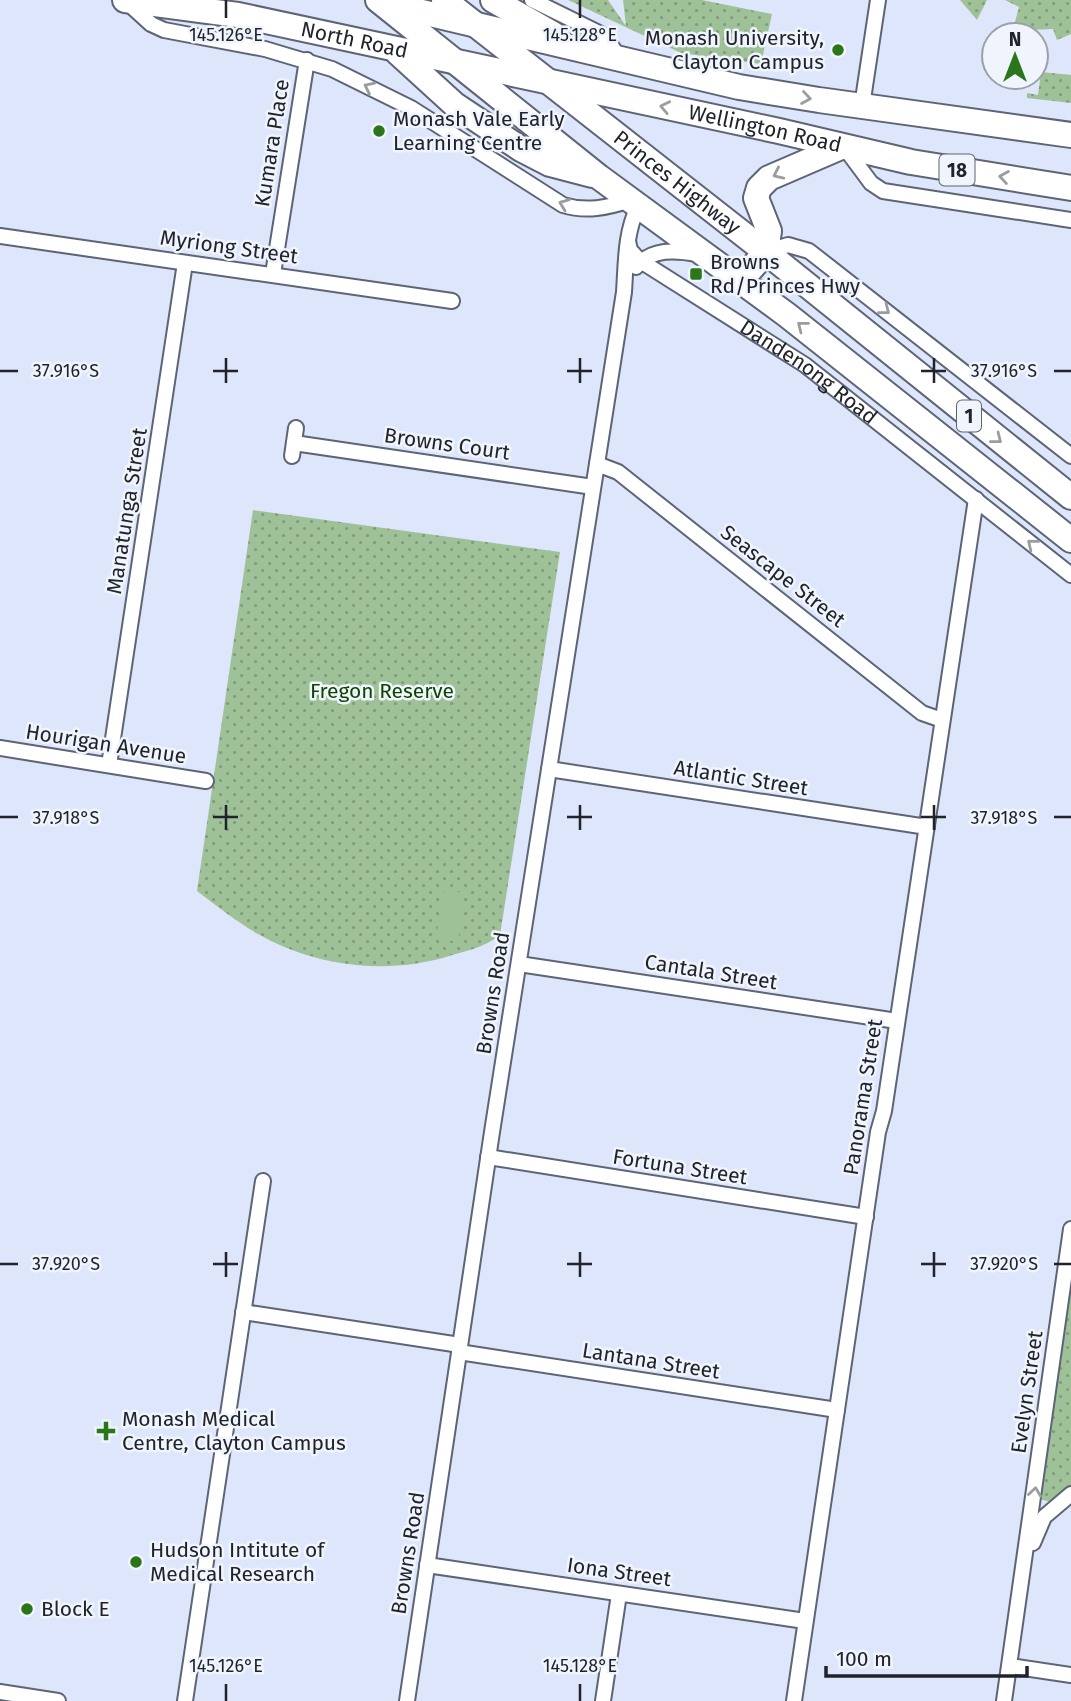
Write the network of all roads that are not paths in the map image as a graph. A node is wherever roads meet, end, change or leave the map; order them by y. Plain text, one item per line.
1 (125, 0) edge
2 (444, 0) edge
3 (493, 0) edge
4 (532, 0) edge
5 (878, 0) edge
6 (376, 1) edge
7 (475, 25) junction
8 (394, 50) junction
9 (586, 51) junction
10 (620, 59) junction
11 (307, 60) junction
12 (457, 64) junction
13 (546, 82) junction
14 (862, 106) junction
15 (1071, 135) edge
16 (842, 147) junction
17 (599, 177) junction
18 (1071, 188) edge
19 (634, 204) junction
20 (1071, 220) edge
21 (0, 236) edge
22 (628, 240) junction
23 (765, 252) junction
24 (706, 255) junction
25 (641, 261) junction
26 (186, 263) junction
27 (274, 274) junction
28 (741, 280) junction
29 (624, 292) junction
30 (452, 301) dead end
31 (913, 414) junction
32 (294, 442) dead end
33 (1071, 456) edge
34 (923, 457) junction
35 (597, 464) junction
36 (593, 487) junction
37 (1071, 497) edge
38 (976, 499) junction
39 (1071, 540) edge
40 (1071, 575) edge
41 (942, 720) junction
42 (0, 748) edge
43 (109, 765) junction
44 (549, 769) junction
45 (206, 781) dead end
46 (927, 827) junction
47 (519, 964) junction
48 (897, 1021) junction
49 (488, 1157) junction
50 (263, 1181) dead end
51 (866, 1217) junction
52 (1071, 1229) edge
53 (243, 1312) junction
54 (460, 1348) junction
55 (837, 1410) junction
56 (1071, 1494) edge
57 (1025, 1560) junction
58 (427, 1564) junction
59 (619, 1594) junction
60 (805, 1621) junction
61 (1010, 1666) junction
62 (1071, 1675) edge
63 (0, 1692) edge
64 (58, 1701) edge
65 (185, 1701) edge
66 (407, 1701) edge
67 (603, 1701) edge
68 (794, 1701) edge
69 (1004, 1701) edge

1 - 8 highway, North Road / 18
1 - 11 street, North Road
2 - 7 highway, Princes Highway / 1
3 - 9 highway
4 - 10 street
5 - 14 street
6 - 7 highway, North Road
6 - 12 highway, Princes Highway / 1
7 - 9 highway, Wellington Road
7 - 13 highway, Princes Highway / 1
8 - 12 highway, North Road / 18
8 - 17 highway
9 - 10 highway, Wellington Road
10 -> 14 highway, Wellington Road
19 -> 11 street
11 - 27 street, Kumara Place
12 - 13 highway, Wellington Road / 18
12 - 17 highway, Princes Highway / 1
16 -> 13 highway, Wellington Road / 18
13 - 23 highway, Princes Highway / 1
14 - 15 highway, Wellington Road
18 -> 16 highway, Wellington Road / 18
16 - 20 street
16 -> 23 highway
17 - 19 highway, Princes Highway / 1
19 - 22 street, Browns Road
19 - 24 highway, Princes Highway / 1
21 - 26 street, Myriong Street
22 - 25 street, Dandenong Road
22 - 29 street, Browns Road
23 - 28 highway
23 -> 33 street
23 -> 37 highway, Princes Highway / 1
24 - 25 street
24 - 28 highway, Princes Highway / 1
25 - 29 street, Browns Road
25 - 34 street, Dandenong Road
26 - 27 street, Myriong Street
26 - 43 street, Manatunga Street
27 - 30 street, Myriong Street
31 -> 28 highway, Princes Highway / 1
29 - 35 street, Browns Road
31 - 34 street
31 - 39 highway, Princes Highway / 1
32 - 36 street, Browns Court
34 - 38 street, Dandenong Road
35 - 36 street, Browns Road
35 - 41 street, Seascape Street
36 - 44 street, Browns Road
40 -> 38 street, Dandenong Road
38 - 41 street, Panorama Street
41 - 46 street, Panorama Street
42 - 43 street, Hourigan Avenue
43 - 45 street, Hourigan Avenue
44 - 46 street, Atlantic Street
44 - 47 street, Browns Road
46 - 48 street, Panorama Street
47 - 48 street, Cantala Street
47 - 49 street, Browns Road
48 - 51 street, Panorama Street
49 - 51 street, Fortuna Street
49 - 54 street, Browns Road
50 - 53 street
51 - 55 street, Panorama Street
57 -> 52 street, Evelyn Street
53 - 54 street, Lantana Street
53 - 65 street
54 - 55 street, Lantana Street
54 - 58 street, Browns Road
55 - 60 street, Panorama Street
56 - 57 street, Evelyn Street
57 - 61 street, Evelyn Street
58 - 59 street, Iona Street
58 - 66 street, Browns Road
59 - 60 street, Iona Street
59 - 67 street
60 - 68 street, Panorama Street
61 - 62 street
61 - 69 street, Evelyn Street
63 - 64 street

